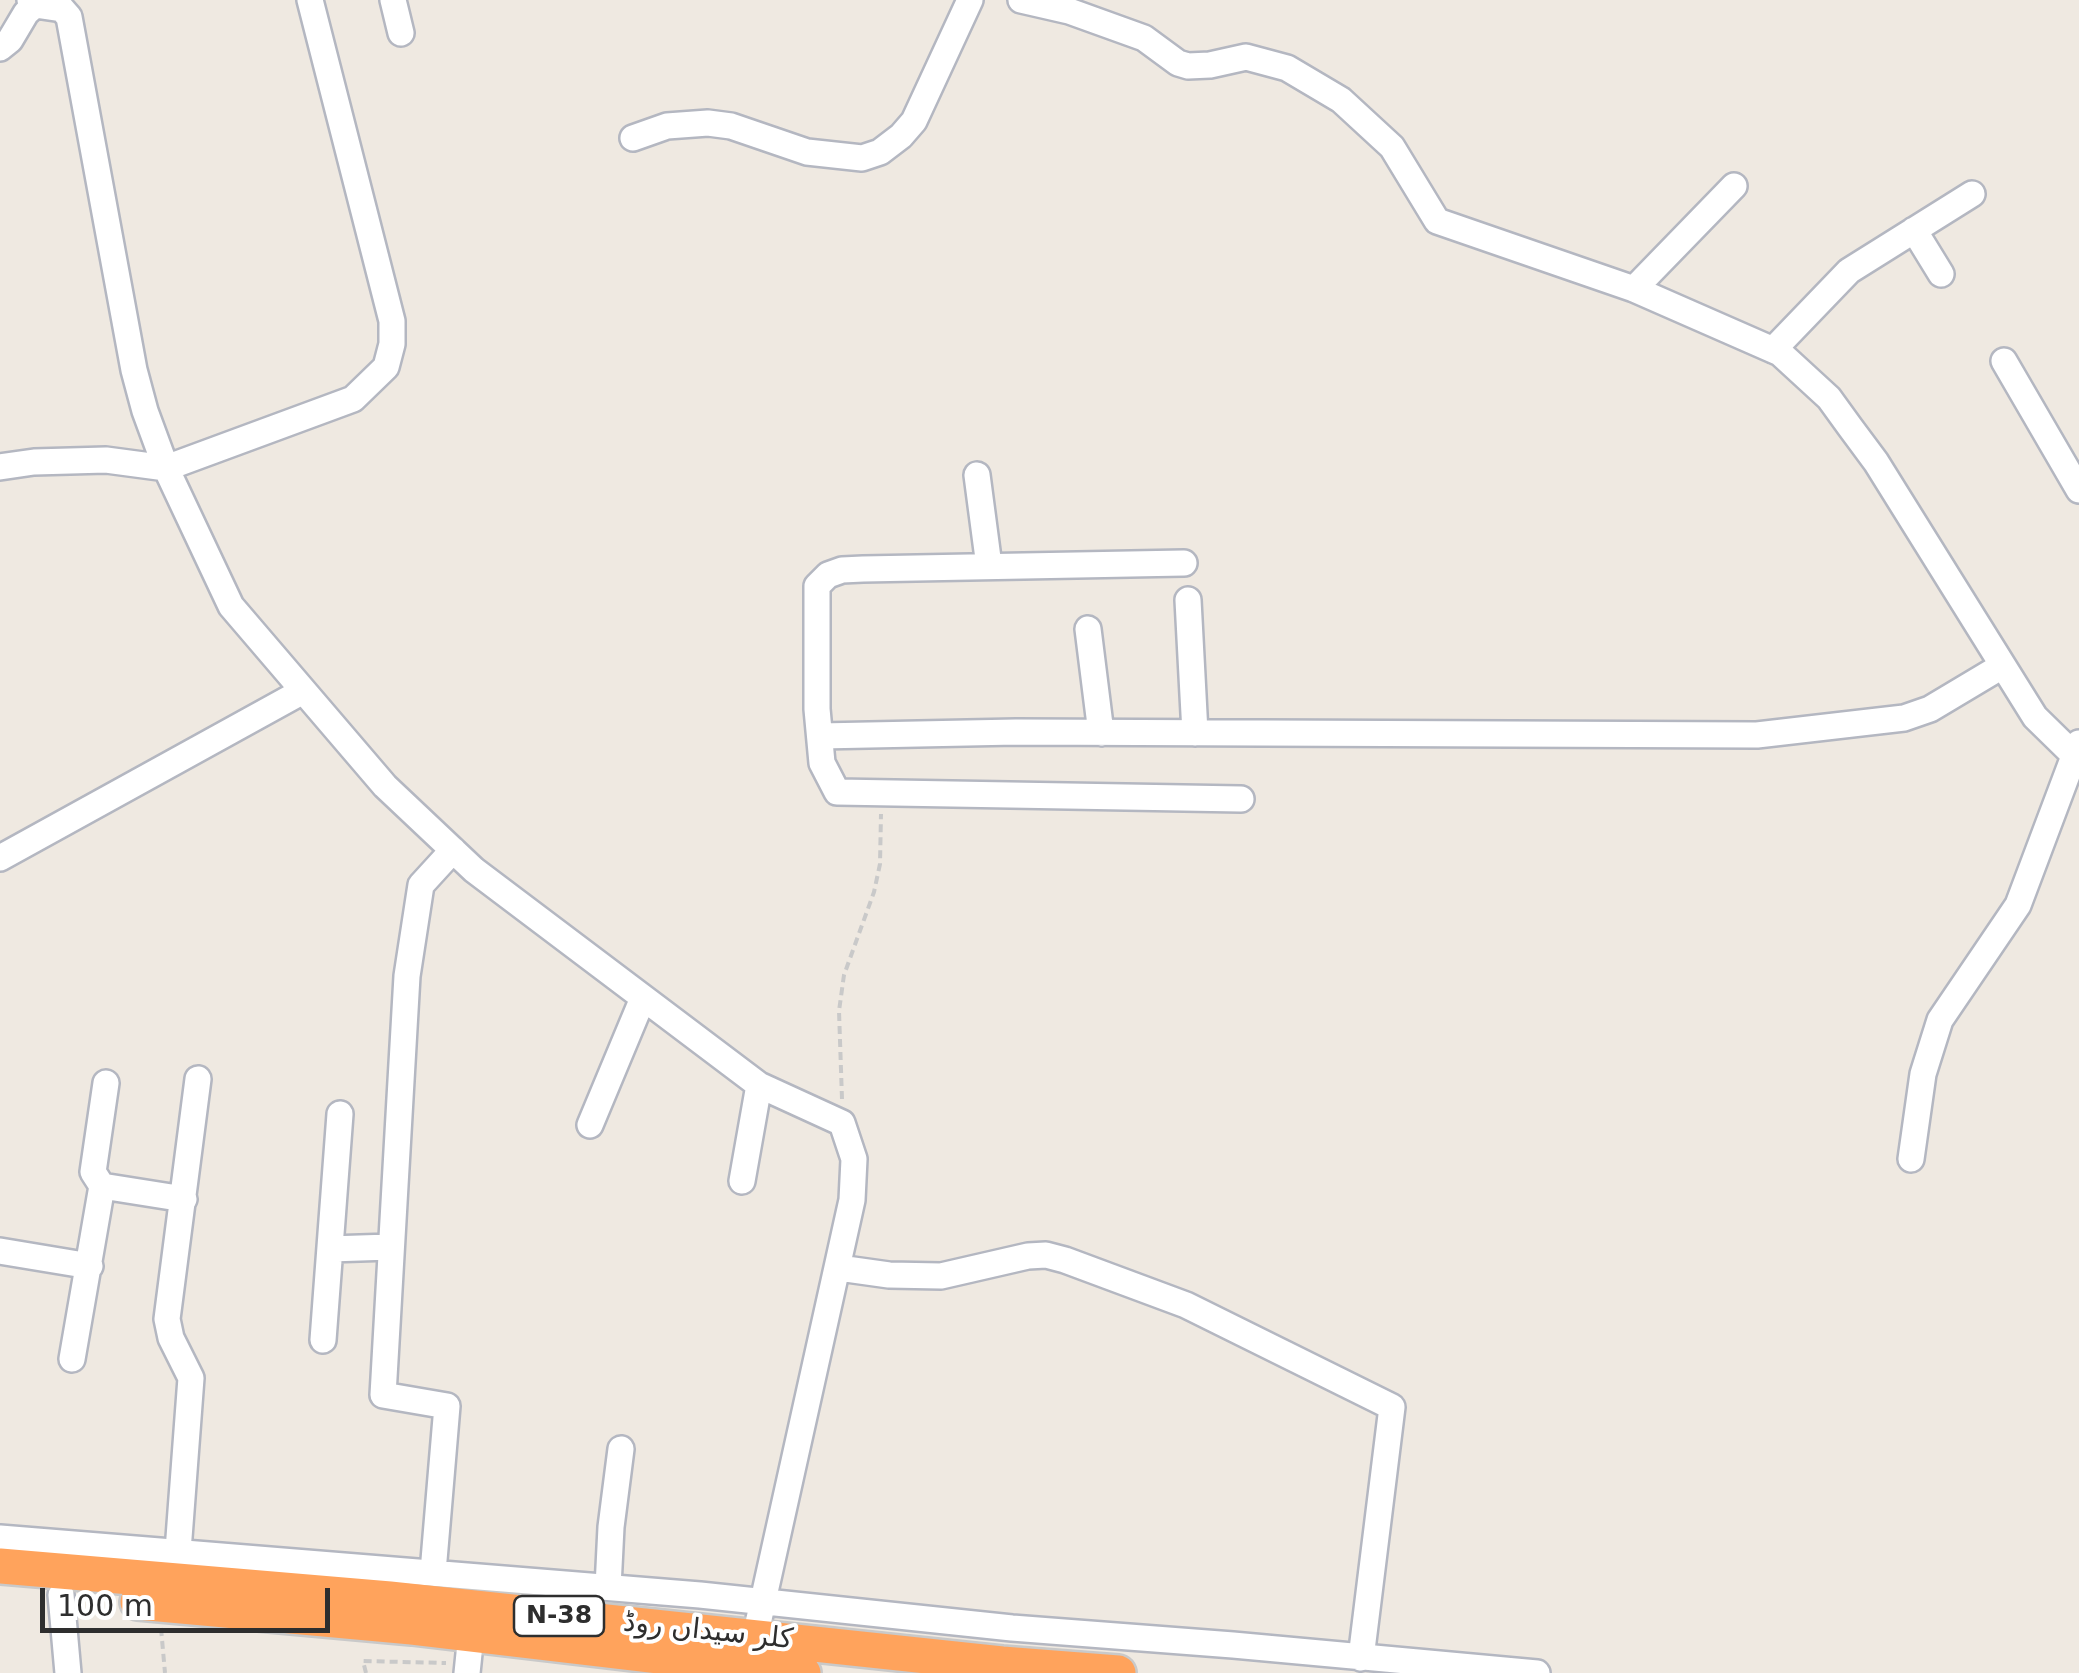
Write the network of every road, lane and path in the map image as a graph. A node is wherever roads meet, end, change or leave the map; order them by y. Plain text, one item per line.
1 (310, 0) edge
2 (392, 0) edge
3 (970, 0) edge
4 (1021, 0) edge
5 (33, 2) edge
6 (401, 33) dead end
7 (0, 48) edge
8 (633, 138) dead end
9 (1734, 186) dead end
10 (1972, 194) dead end
11 (1914, 230) junction
12 (1941, 274) dead end
13 (1634, 289) junction
14 (1774, 350) junction
15 (2004, 361) dead end
16 (0, 467) edge
17 (166, 468) junction
18 (978, 476) dead end
19 (2079, 490) edge
20 (1184, 563) dead end
21 (988, 566) junction
22 (1188, 600) dead end
23 (1088, 629) dead end
24 (2002, 666) junction
25 (303, 692) junction
26 (1100, 732) junction
27 (1195, 733) junction
28 (820, 736) junction
29 (2078, 753) edge
30 (882, 794) junction
31 (1241, 798) dead end
32 (452, 850) junction
33 (0, 858) edge
34 (643, 998) junction
35 (198, 1080) dead end
36 (106, 1083) dead end
37 (759, 1084) junction
38 (340, 1114) dead end
39 (842, 1123) junction
40 (590, 1125) dead end
41 (1911, 1159) dead end
42 (742, 1181) dead end
43 (102, 1186) junction
44 (184, 1199) junction
45 (390, 1246) junction
46 (330, 1249) junction
47 (0, 1251) edge
48 (90, 1266) junction
49 (839, 1268) junction
50 (323, 1340) dead end
51 (72, 1359) dead end
52 (621, 1449) dead end
53 (0, 1538) edge
54 (178, 1551) junction
55 (0, 1566) edge
56 (433, 1572) junction
57 (608, 1587) junction
58 (0, 1589) edge
59 (61, 1594) junction
60 (764, 1601) junction
61 (160, 1604) junction
62 (469, 1657) edge
63 (1361, 1658) junction
64 (751, 1659) edge
65 (625, 1663) edge
66 (68, 1673) edge
67 (166, 1673) edge
68 (366, 1673) edge
69 (804, 1673) edge
70 (1118, 1673) edge
71 (1536, 1673) edge

1 - 17 street
2 - 6 street
3 - 8 street
4 - 13 street
5 - 7 street
5 - 17 street
9 - 13 street
10 - 11 street
11 - 12 street
11 - 14 street
13 - 14 street
14 - 24 street
15 - 19 street
16 - 17 street
17 - 25 street
18 - 21 street
20 - 21 street
21 - 28 street
22 - 27 street
23 - 26 street
24 - 27 street
24 - 29 street
25 - 32 street
25 - 33 street
26 - 27 street
26 - 28 street
28 - 30 street
29 - 41 street
30 - 31 street
30 - 39 path
32 - 34 street
32 - 45 street
34 - 37 street
34 - 40 street
35 - 44 street
36 - 43 street
37 - 39 street
37 - 42 street
38 - 46 street
39 - 49 street
43 - 44 street
43 - 48 street
44 - 54 street
45 - 46 street
45 - 56 street
46 - 50 street
47 - 48 street
48 - 51 street
49 - 60 street
49 - 63 street
52 - 57 street
53 - 54 street
54 - 56 street
55 - 64 highway, کلر سیداں روڈ / N-38
56 - 57 street
57 - 60 street
58 - 59 highway, N-38
59 - 61 highway, N-38
59 - 66 street
60 - 63 street
60 - 64 street
61 - 62 highway, N-38
61 - 67 path
62 - 65 highway, N-38
62 - 68 path
63 - 71 street
64 - 65 highway, N-38
64 - 69 highway, N-38
64 - 70 highway, کلر سیداں روڈ / N-38

